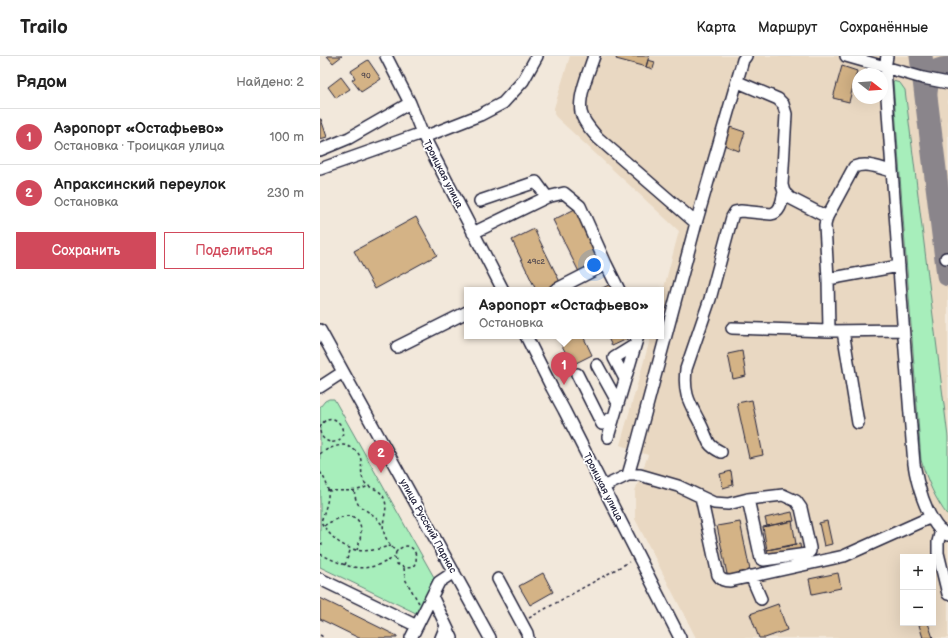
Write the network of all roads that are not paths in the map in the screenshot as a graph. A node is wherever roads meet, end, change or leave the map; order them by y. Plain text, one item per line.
1 (386, 56) edge
2 (537, 56) edge
3 (594, 56) edge
4 (746, 56) edge
5 (846, 56) edge
6 (887, 56) edge
7 (885, 68) joint
8 (888, 69) edge
9 (738, 82) junction
10 (948, 83) edge
11 (410, 103) junction
12 (887, 104) edge
13 (423, 135) junction
14 (320, 150) edge
15 (320, 169) edge
16 (892, 171) junction
17 (784, 192) junction
18 (547, 197) junction
19 (480, 201) dead end
20 (827, 216) junction
21 (696, 223) junction
22 (473, 233) junction
23 (606, 264) junction
24 (899, 266) junction
25 (828, 280) junction
26 (501, 287) edge
27 (561, 287) edge
28 (618, 287) edge
29 (464, 314) edge
30 (732, 328) dead end
31 (320, 330) edge
32 (903, 330) junction
33 (829, 331) junction
34 (843, 331) junction
35 (528, 339) edge
36 (636, 340) edge
37 (397, 347) dead end
38 (597, 365) dead end
39 (343, 372) junction
40 (577, 374) dead end
41 (625, 379) junction
42 (320, 387) edge
43 (618, 402) junction
44 (614, 417) junction
45 (858, 423) dead end
46 (608, 437) dead end
47 (721, 452) dead end
48 (628, 475) junction
49 (603, 487) junction
50 (702, 497) junction
51 (748, 499) junction
52 (931, 516) junction
53 (944, 533) edge
54 (454, 572) junction
55 (751, 576) junction
56 (320, 579) edge
57 (498, 579) dead end
58 (948, 594) edge
59 (432, 596) junction
60 (761, 599) dead end
61 (417, 626) junction
62 (446, 626) junction
63 (411, 638) edge
64 (440, 638) edge
65 (452, 638) edge
66 (490, 638) edge
67 (528, 638) edge
68 (680, 638) edge

1 - 11 street, Троицкая улица
2 - 13 street
3 - 21 street
4 - 9 street
5 - 7 street
6 - 7 street
8 - 10 street
9 - 17 street
9 - 21 street
11 - 13 street, Троицкая улица
11 - 14 street
12 - 16 street
13 - 15 street
13 - 22 street, Троицкая улица
16 - 20 street
16 - 24 street
17 - 20 street
17 - 47 street
18 - 19 street
18 - 22 street
18 - 23 street
20 - 25 street
21 - 48 street
22 - 26 street, Троицкая улица
23 - 27 street
23 - 28 street
24 - 25 street
24 - 32 street
25 - 33 street
29 - 37 street
30 - 33 street
31 - 39 street, улица Русский Парнас
32 - 34 street
32 - 52 street
33 - 34 street
34 - 45 street
35 - 49 street, Троицкая улица
36 - 41 street
36 - 41 street
38 - 43 street
39 - 42 street
39 - 54 street, улица Русский Парнас
40 - 44 street
41 - 43 street
43 - 44 street
44 - 46 street
48 - 49 street
48 - 50 street
49 - 68 street, Троицкая улица
50 - 51 street
50 - 55 street
51 - 51 street
52 - 53 street
52 - 55 street
53 - 58 street
54 - 59 street
54 - 66 street, улица Русский Парнас
55 - 60 street
56 - 61 street
57 - 67 street
59 - 61 street
59 - 62 street
61 - 63 street
62 - 64 street
62 - 65 street

